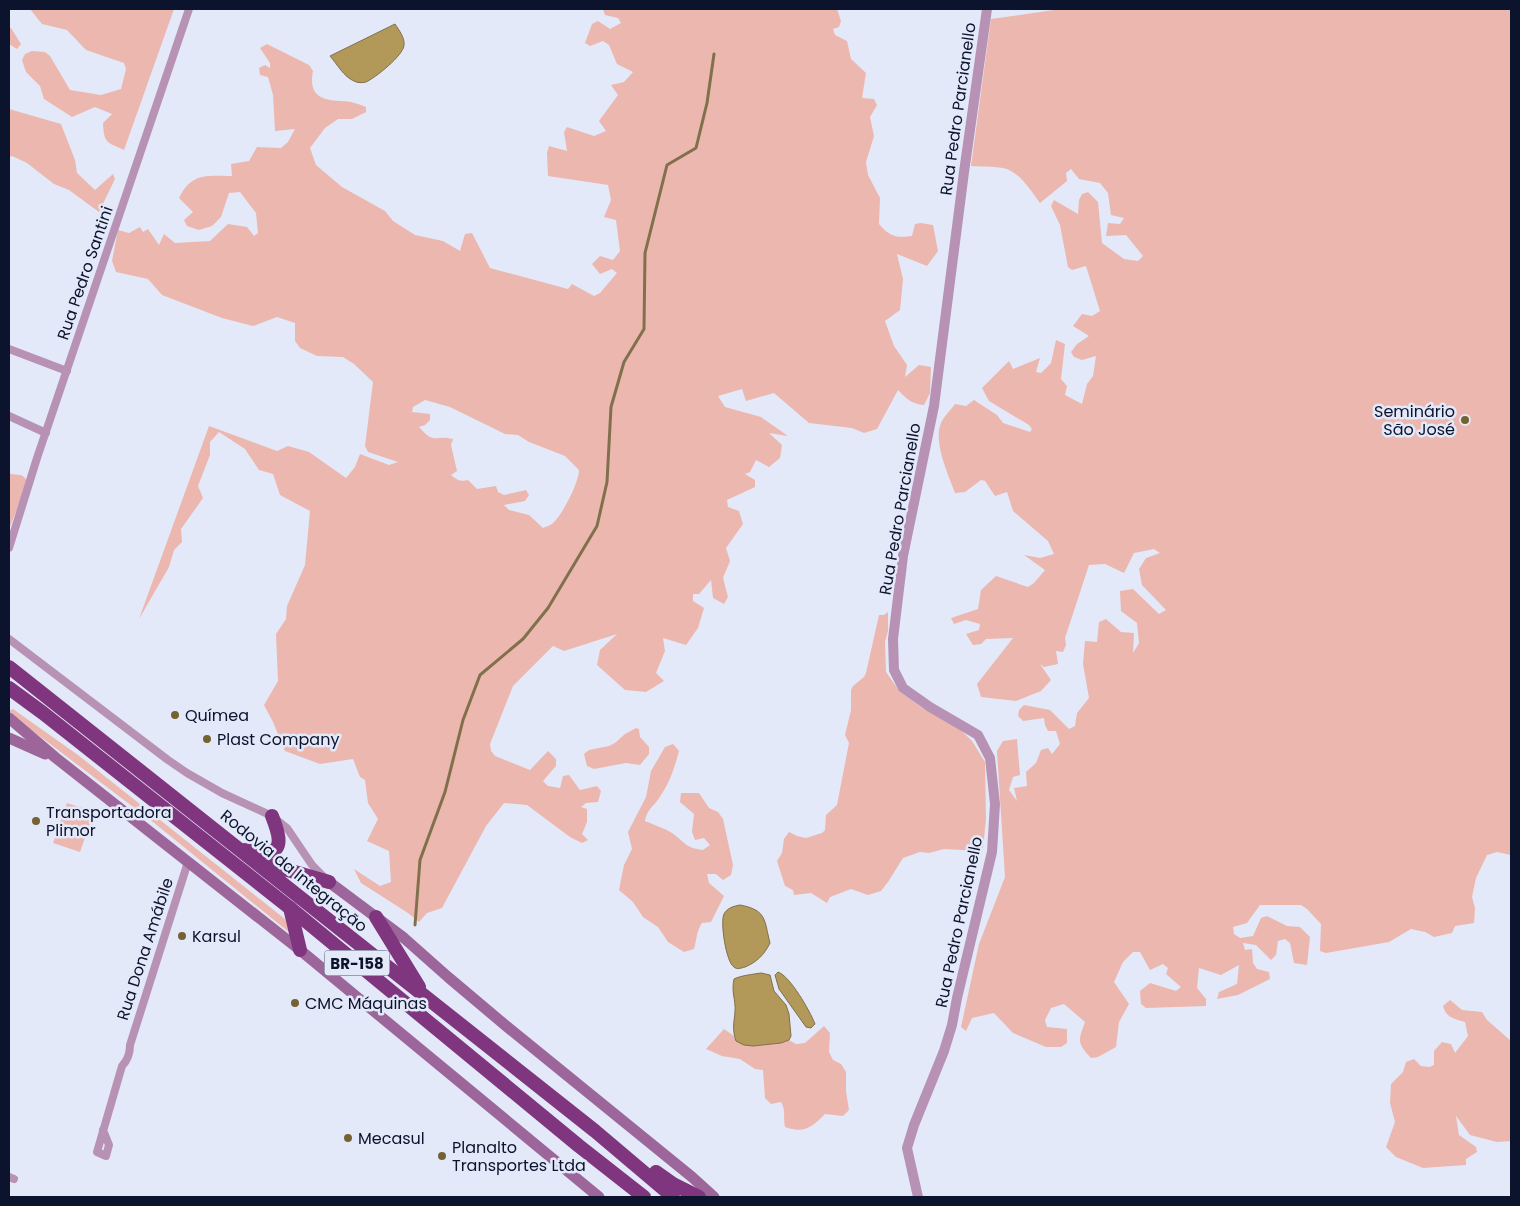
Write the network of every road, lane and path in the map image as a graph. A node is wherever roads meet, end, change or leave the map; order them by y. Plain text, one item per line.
1 (189, 9) edge
2 (987, 9) edge
3 (9, 349) edge
4 (67, 371) junction
5 (9, 416) edge
6 (46, 433) junction
7 (9, 548) edge
8 (9, 639) edge
9 (9, 667) edge
10 (9, 688) edge
11 (9, 700) edge
12 (33, 706) junction
13 (9, 718) edge
14 (9, 738) edge
15 (56, 758) junction
16 (272, 816) junction
17 (239, 849) junction
18 (252, 860) junction
19 (188, 862) junction
20 (329, 882) junction
21 (290, 908) junction
22 (376, 917) junction
23 (300, 950) junction
24 (425, 996) junction
25 (103, 1130) dead end
26 (595, 1131) junction
27 (603, 1164) junction
28 (599, 1197) edge
29 (634, 1197) edge
30 (644, 1197) edge
31 (673, 1197) edge
32 (698, 1197) edge
33 (714, 1197) edge
34 (918, 1197) edge

1 - 4 street, Rua Pedro Santini
2 - 34 street, Rua Pedro Parcianello
3 - 4 street
4 - 6 street, Rua Pedro Santini
5 - 6 street
6 - 7 street, Rua Pedro Santini
8 - 16 street, BR-158
9 - 17 highway, Rodovia da Integração / BR-158
10 - 12 highway, Rodovia da Integração / BR-158
11 - 12 highway
12 - 21 highway, Rodovia da Integração / BR-158
13 - 15 main road, BR-158
14 - 15 main road, BR-158
15 - 19 main road, BR-158
16 - 17 highway
16 - 20 street, BR-158
17 - 18 highway, Rodovia da Integração / BR-158
18 - 20 highway, BR-158
18 - 24 highway, Rodovia da Integração / BR-158
19 - 23 main road, BR-158
19 - 25 street, Rua Dona Amábile
20 - 22 main road, BR-158
21 - 23 highway
21 - 27 highway, Rodovia da Integração / BR-158
22 - 24 highway, BR-158
22 - 33 main road, BR-158
23 - 28 main road, BR-158
24 - 26 highway, Rodovia da Integração / BR-158
26 - 31 highway, Rodovia da Integração / BR-158
26 - 32 highway, BR-158
27 - 29 highway, BR-158
27 - 30 highway, Rodovia da Integração / BR-158

